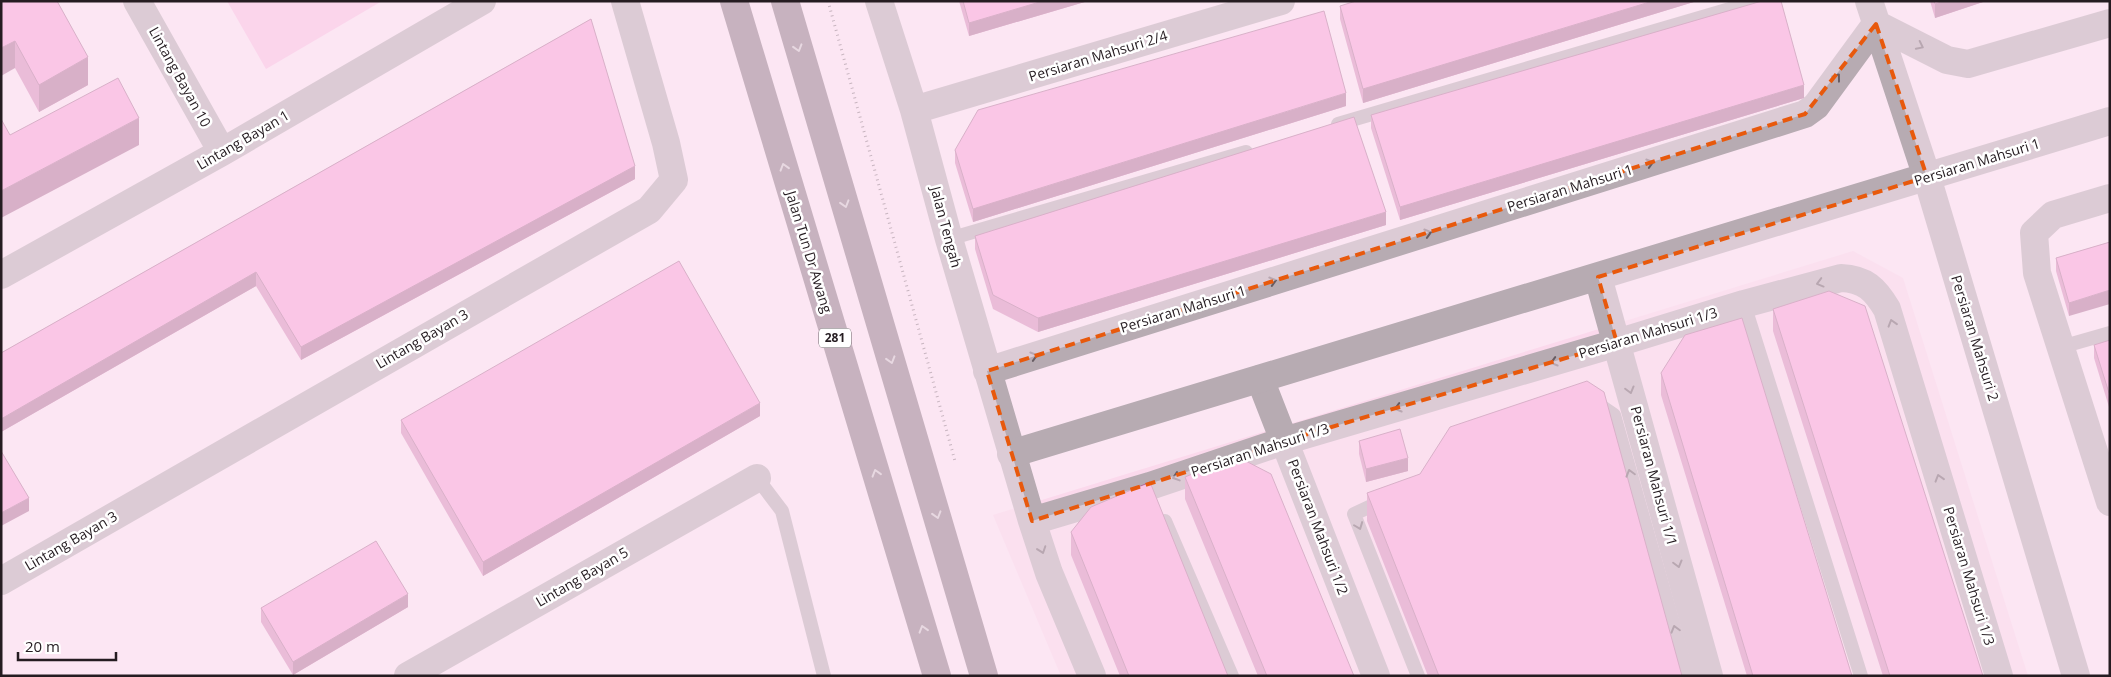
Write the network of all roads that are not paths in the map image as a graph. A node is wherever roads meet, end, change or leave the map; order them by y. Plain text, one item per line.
1 (137, 1) edge
2 (482, 1) edge
3 (626, 1) edge
4 (734, 1) edge
5 (784, 1) edge
6 (879, 1) edge
7 (1282, 1) edge
8 (1757, 1) edge
9 (1872, 13) edge
10 (2110, 23) edge
11 (914, 110) junction
12 (2110, 122) edge
13 (1329, 127) edge
14 (1263, 146) edge
15 (222, 152) junction
16 (1927, 177) junction
17 (2110, 198) edge
18 (949, 239) junction
19 (1, 276) edge
20 (1598, 276) junction
21 (1744, 304) junction
22 (2110, 333) edge
23 (1617, 343) junction
24 (2061, 347) junction
25 (988, 370) junction
26 (1260, 379) junction
27 (1581, 401) edge
28 (1284, 441) junction
29 (1011, 454) junction
30 (757, 478) joint
31 (2107, 485) edge
32 (1395, 494) edge
33 (1162, 513) edge
34 (1032, 521) junction
35 (1, 581) edge
36 (408, 676) edge
37 (824, 676) edge
38 (937, 676) edge
39 (984, 676) edge
40 (1092, 676) edge
41 (1232, 676) edge
42 (1376, 676) edge
43 (1418, 676) edge
44 (1688, 676) edge
45 (1709, 676) edge
46 (1861, 676) edge
47 (1999, 676) edge
48 (2076, 676) edge

1 - 15 street, Lintang Bayan 10
2 - 15 street, Lintang Bayan 1
3 - 35 street, Lintang Bayan 3
38 -> 4 main road, Jalan Tun Dr Awang / 281
5 -> 39 main road
6 - 11 street, Jalan Tengah
7 - 11 street, Persiaran Mahsuri 2/4
8 - 13 lane
9 -> 10 street
9 - 16 street, Persiaran Mahsuri 2
25 -> 9 street, Persiaran Mahsuri 1
11 - 18 street, Jalan Tengah
12 - 16 street, Persiaran Mahsuri 1
14 - 18 lane
15 - 19 street, Lintang Bayan 1
16 - 20 street, Persiaran Mahsuri 1
16 - 48 street, Persiaran Mahsuri 2
17 - 24 street
18 - 25 street, Jalan Tengah
20 - 23 street, Persiaran Mahsuri 1/1
20 - 26 street, Persiaran Mahsuri 1
21 - 23 street, Persiaran Mahsuri 1/3
21 - 46 lane
47 -> 21 street, Persiaran Mahsuri 1/3
22 - 24 lane
23 -> 28 street, Persiaran Mahsuri 1/3
23 -> 45 street, Persiaran Mahsuri 1/1
24 - 31 street
25 - 29 street, Jalan Tengah
26 - 28 street, Persiaran Mahsuri 1/2
26 - 29 street, Persiaran Mahsuri 1
44 -> 27 lane
28 -> 34 street, Persiaran Mahsuri 1/3
28 - 42 street, Persiaran Mahsuri 1/2
29 - 34 street
30 - 36 street, Lintang Bayan 5
30 - 37 lane
32 -> 43 lane
33 - 41 lane
34 -> 40 street

